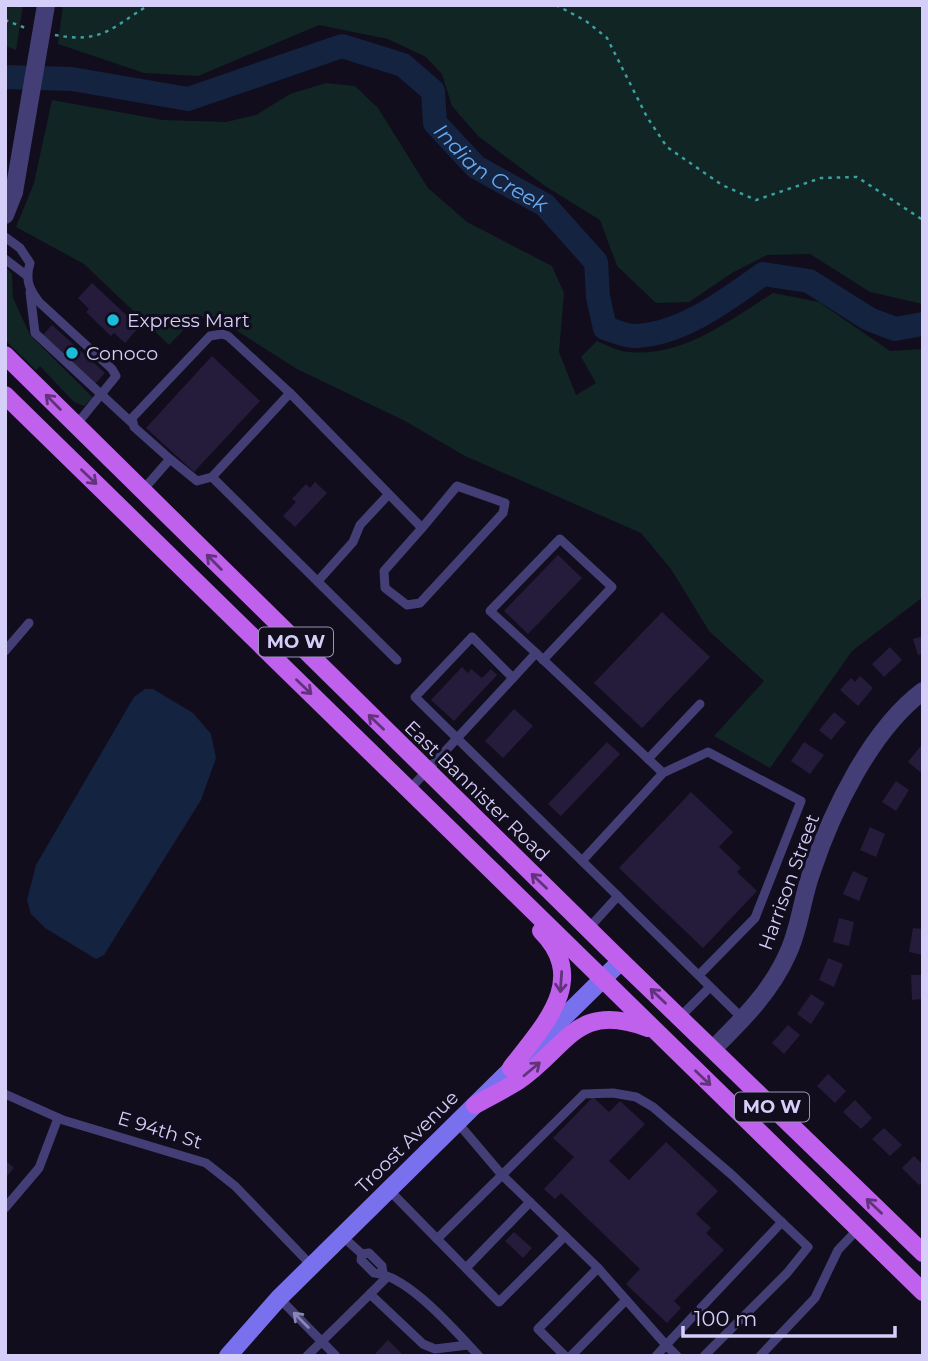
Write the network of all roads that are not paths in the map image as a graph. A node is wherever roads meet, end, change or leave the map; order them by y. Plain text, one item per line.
1 (46, 5) edge
2 (5, 215) edge
3 (5, 237) edge
4 (5, 259) edge
5 (26, 275) junction
6 (30, 290) junction
7 (5, 355) edge
8 (290, 393) junction
9 (5, 395) edge
10 (102, 396) junction
11 (132, 423) junction
12 (76, 425) junction
13 (170, 459) junction
14 (212, 477) junction
15 (142, 491) junction
16 (388, 495) junction
17 (422, 528) junction
18 (318, 581) junction
19 (29, 623) dead end
20 (5, 651) edge
21 (540, 657) junction
22 (397, 660) dead end
23 (513, 678) junction
24 (923, 691) edge
25 (700, 704) dead end
26 (457, 739) junction
27 (648, 759) junction
28 (427, 771) junction
29 (663, 773) junction
30 (409, 790) junction
31 (452, 832) junction
32 (582, 861) junction
33 (618, 896) junction
34 (587, 929) junction
35 (621, 961) junction
36 (699, 975) junction
37 (602, 979) junction
38 (710, 987) junction
39 (680, 1017) junction
40 (743, 1019) junction
41 (654, 1030) junction
42 (713, 1049) junction
43 (511, 1068) junction
44 (5, 1094) edge
45 (474, 1105) junction
46 (58, 1118) junction
47 (457, 1122) junction
48 (502, 1175) junction
49 (389, 1190) junction
50 (530, 1202) junction
51 (5, 1208) edge
52 (782, 1222) junction
53 (858, 1229) junction
54 (342, 1236) junction
55 (565, 1236) junction
56 (437, 1239) junction
57 (923, 1254) edge
58 (312, 1266) junction
59 (466, 1268) junction
60 (598, 1268) junction
61 (385, 1275) junction
62 (923, 1292) edge
63 (370, 1294) junction
64 (279, 1298) junction
65 (625, 1300) junction
66 (322, 1342) junction
67 (468, 1345) junction
68 (666, 1345) junction
69 (228, 1356) edge
70 (307, 1356) edge
71 (336, 1356) edge
72 (479, 1356) edge
73 (565, 1356) edge
74 (571, 1356) edge
75 (656, 1356) edge
76 (677, 1356) edge
77 (704, 1356) edge
78 (760, 1356) edge

1 - 2 street, bridge
3 - 5 lane
4 - 5 lane
5 - 6 lane
6 - 10 lane
6 - 10 lane
12 -> 7 main road, East Bannister Road / MO W
8 - 11 lane
8 - 14 lane
8 - 16 lane
9 -> 30 main road, MO W
10 - 11 lane
10 - 12 lane
11 - 13 lane
12 - 15 main road, East Bannister Road / MO W
13 - 14 lane
13 - 15 lane
14 - 18 lane
28 -> 15 main road, East Bannister Road / MO W
16 - 17 lane
16 - 18 lane
17 - 17 lane
18 - 22 lane
19 - 20 lane
21 - 21 lane
21 - 23 lane
21 - 27 lane
23 - 26 lane
23 - 26 lane
24 - 40 street, Harrison Street
25 - 27 lane
26 - 28 lane
26 - 32 lane
27 - 29 lane
28 - 30 lane
34 -> 28 main road, East Bannister Road / MO W
29 - 32 lane
29 - 36 lane
30 - 31 main road, MO W
31 - 37 main road, MO W
31 -> 43 main road
32 - 33 lane
33 - 34 lane
33 - 36 lane
34 - 35 main road, East Bannister Road / MO W
35 - 37 main road, Troost Avenue
39 -> 35 main road, East Bannister Road / MO W
36 - 38 lane
37 - 41 main road, MO W
37 - 43 main road, Troost Avenue
38 - 39 lane
38 - 40 lane
39 - 42 main road, East Bannister Road / MO W
40 - 42 street, Harrison Street
45 -> 41 main road
41 -> 53 main road, MO W
57 -> 42 main road, East Bannister Road / MO W
43 - 45 main road, Troost Avenue
44 - 46 lane, E 94th St
45 - 47 main road, Troost Avenue
46 - 51 lane
46 - 58 lane, E 94th St
47 - 48 lane
47 - 49 main road, Troost Avenue
48 - 50 lane
48 - 52 lane
48 - 56 lane
49 - 54 main road, Troost Avenue
49 - 56 lane
50 - 55 lane
50 - 59 lane
52 - 68 lane
52 - 77 lane
53 - 62 main road, MO W
53 - 78 lane
54 - 58 main road, Troost Avenue
54 - 61 lane
55 - 59 lane
55 - 60 lane
56 - 59 lane
58 - 64 main road, Troost Avenue
60 - 65 lane
60 - 73 lane
61 - 63 lane
61 - 67 lane
63 - 66 lane
63 - 67 lane
66 -> 64 lane
64 - 69 main road, Troost Avenue
65 - 68 lane
65 - 74 lane
66 - 70 lane
66 - 71 lane
67 - 72 lane
68 - 75 lane
68 - 76 lane

